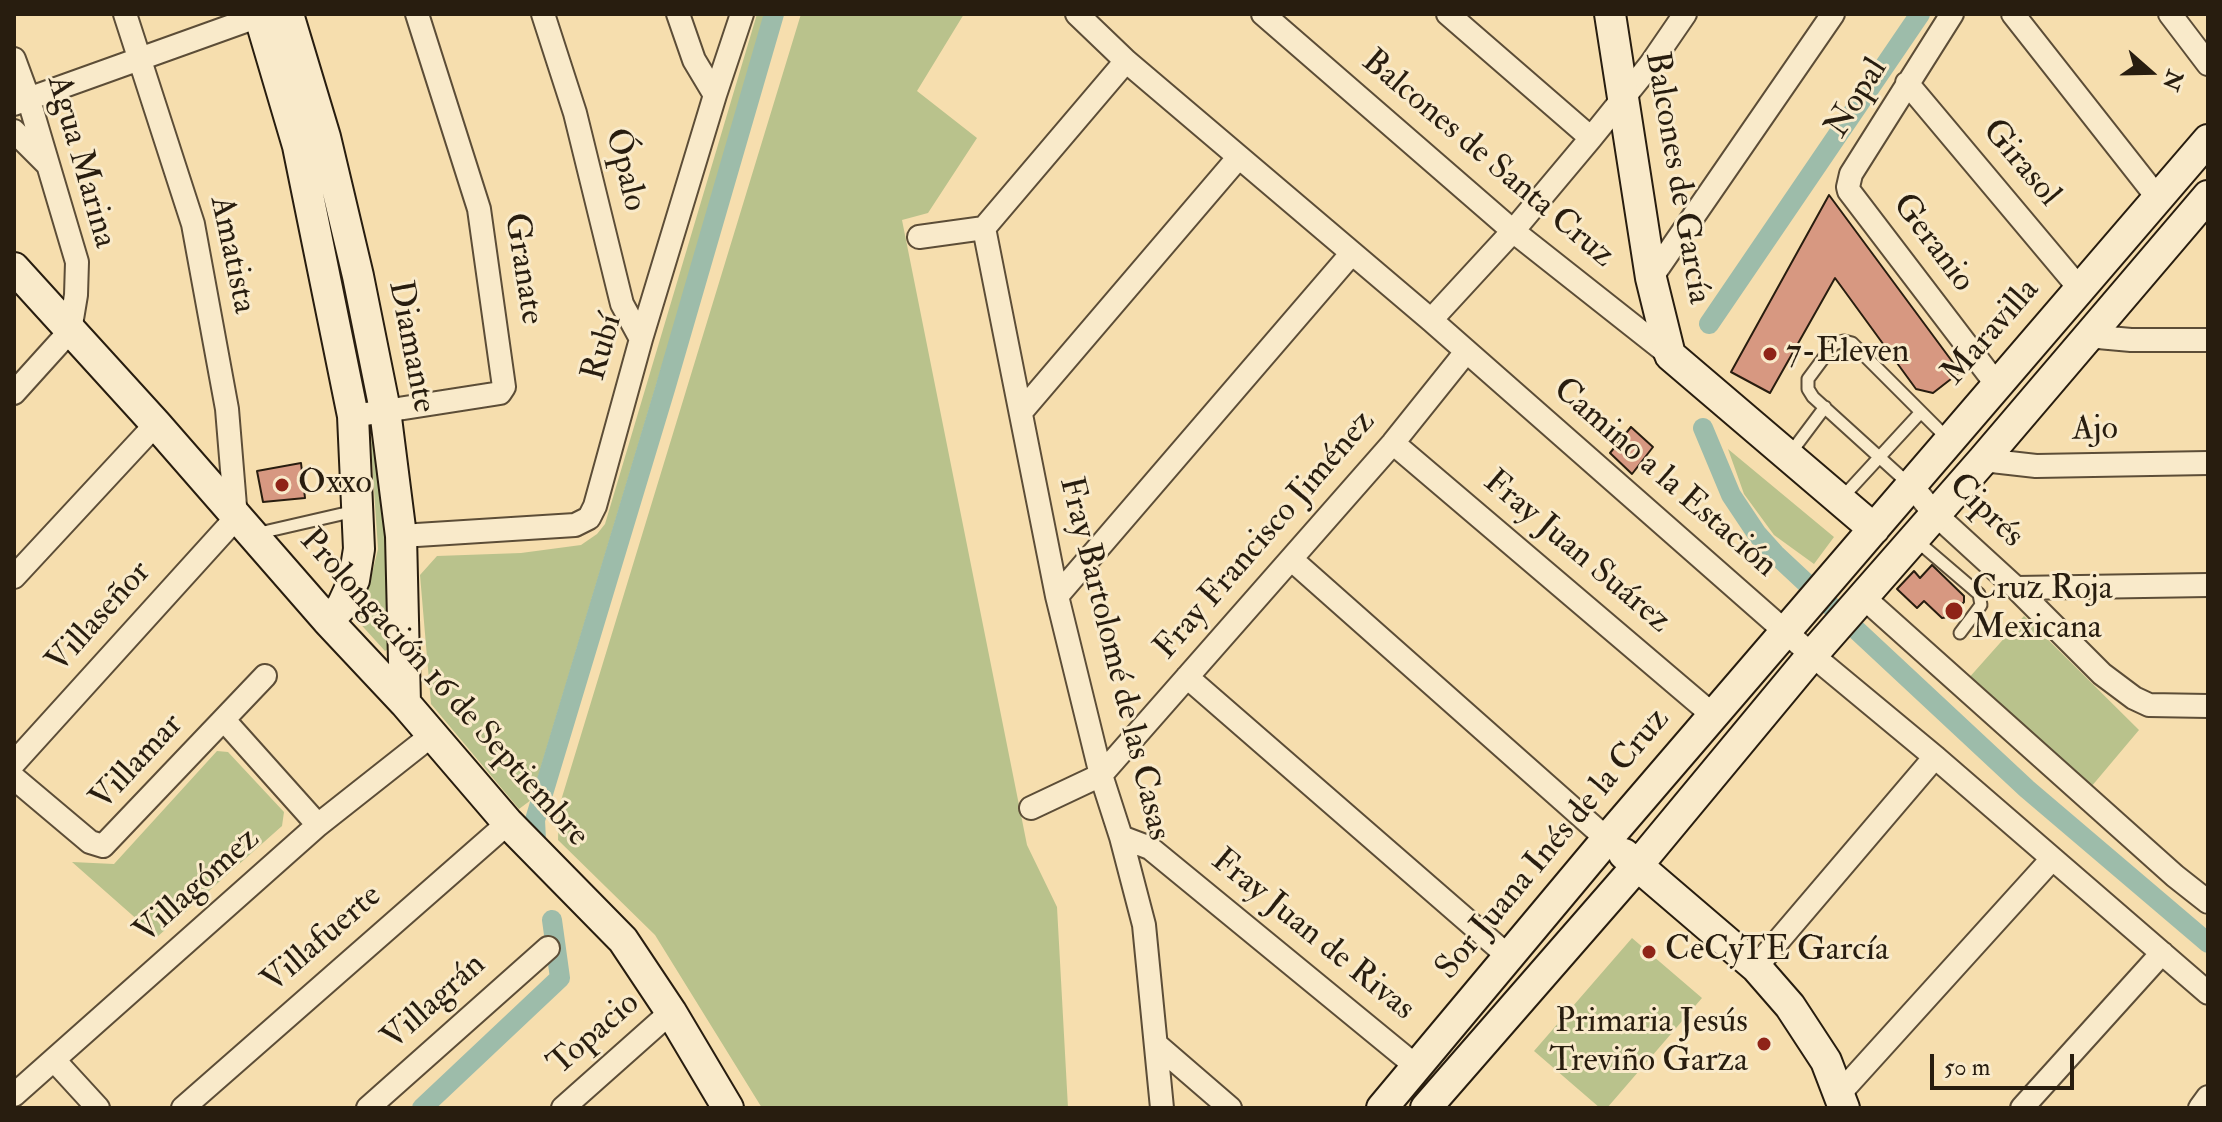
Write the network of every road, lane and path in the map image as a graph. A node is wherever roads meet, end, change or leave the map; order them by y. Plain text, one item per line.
1 (125, 14) edge
2 (417, 14) edge
3 (543, 14) edge
4 (678, 14) edge
5 (742, 14) edge
6 (1077, 14) edge
7 (1263, 14) edge
8 (1448, 14) edge
9 (1610, 14) edge
10 (1685, 14) edge
11 (1833, 14) edge
12 (1952, 14) edge
13 (2013, 14) edge
14 (2170, 14) edge
15 (268, 15) edge
16 (14, 59) edge
17 (141, 59) junction
18 (1126, 61) junction
19 (2208, 64) edge
20 (1907, 83) junction
21 (715, 95) junction
22 (1624, 97) junction
23 (21, 100) edge
24 (14, 131) edge
25 (1591, 138) junction
26 (2208, 140) edge
27 (1238, 158) junction
28 (49, 166) junction
29 (1849, 180) joint
30 (2157, 197) junction
31 (2203, 207) edge
32 (984, 228) junction
33 (1513, 231) junction
34 (919, 237) dead end
35 (1352, 253) junction
36 (14, 268) edge
37 (1651, 278) junction
38 (2080, 289) junction
39 (1431, 320) junction
40 (70, 331) junction
41 (2087, 336) junction
42 (641, 339) junction
43 (2208, 340) edge
44 (1466, 352) junction
45 (1670, 355) junction
46 (1997, 385) junction
47 (14, 393) edge
48 (1825, 407) junction
49 (385, 410) junction
50 (1021, 412) junction
51 (1921, 412) junction
52 (353, 416) junction
53 (156, 424) junction
54 (1949, 441) junction
55 (1393, 443) junction
56 (1788, 456) junction
57 (1880, 458) junction
58 (1983, 460) junction
59 (2208, 463) edge
60 (1911, 485) junction
61 (1840, 501) junction
62 (359, 510) junction
63 (1934, 513) junction
64 (244, 526) junction
65 (1874, 529) junction
66 (401, 536) junction
67 (1913, 538) junction
68 (1291, 559) junction
69 (14, 577) edge
70 (1834, 578) joint
71 (2208, 585) edge
72 (2016, 588) junction
73 (1057, 596) junction
74 (1860, 600) junction
75 (328, 621) junction
76 (1793, 626) junction
77 (1960, 633) dead end
78 (1820, 646) junction
79 (265, 676) dead end
80 (1187, 677) junction
81 (405, 703) junction
82 (2208, 706) edge
83 (1714, 716) junction
84 (224, 720) junction
85 (432, 735) junction
86 (1935, 757) junction
87 (14, 763) edge
88 (1101, 775) junction
89 (14, 778) edge
90 (1031, 808) dead end
91 (508, 823) junction
92 (318, 825) junction
93 (1121, 837) junction
94 (1607, 839) junction
95 (2052, 859) junction
96 (1637, 866) junction
97 (2208, 902) edge
98 (548, 948) dead end
99 (2162, 953) junction
100 (1508, 956) junction
101 (1756, 967) junction
102 (2208, 993) edge
103 (671, 1012) junction
104 (1157, 1045) junction
105 (54, 1060) junction
106 (1417, 1067) junction
107 (14, 1095) edge
108 (2208, 1097) edge
109 (1842, 1100) edge
110 (98, 1108) edge
111 (183, 1108) edge
112 (368, 1108) edge
113 (563, 1108) edge
114 (728, 1108) edge
115 (1162, 1108) edge
116 (1230, 1108) edge
117 (1382, 1108) edge
118 (1426, 1108) edge
119 (2022, 1108) edge
120 (2200, 1108) edge

1 - 17 street, Amatista
2 - 49 street, Granate
3 - 42 street, Ópalo
4 - 21 street
5 - 21 street, Rubí
6 - 18 street, Camino a la Estación
7 - 33 street, Balcones de Santa Cruz
8 - 25 street
9 - 22 street, Balcones de García
10 - 22 street
11 - 37 street
12 - 20 street, Nopal
13 - 30 street
14 - 19 street
15 - 17 street
15 - 49 street, Diamante
15 - 52 street, Diamante
16 - 23 street, Agua Marina
17 - 23 street
17 - 64 street, Amatista
18 - 27 street, Camino a la Estación
18 - 32 street
20 - 29 street, Nopal
20 - 38 street, Girasol
21 - 42 street, Rubí
22 - 25 street
22 - 37 street, Balcones de García
23 - 28 street, Agua Marina
24 - 28 street
25 - 33 street
26 - 30 street, Maravilla
27 - 35 street, Camino a la Estación
27 - 50 street
28 - 40 street, Agua Marina
29 - 46 street, Geranio
30 - 38 street, Maravilla
31 - 41 street
32 - 34 street
32 - 50 street, Fray Bartolomé de las Casas
33 - 39 street
33 - 45 street, Balcones de Santa Cruz
35 - 39 street, Camino a la Estación
35 - 73 street
36 - 40 street, Prolongación 16 de Septiembre
37 - 45 street, Balcones de García
38 - 46 street, Maravilla
39 - 44 street, Camino a la Estación
40 - 47 street
40 - 53 street, Prolongación 16 de Septiembre
41 - 43 street
41 - 58 street
42 - 66 street, Rubí
44 - 55 street, Fray Francisco Jiménez
44 - 76 street, Camino a la Estación
45 - 56 street
46 - 54 street, Maravilla
48 - 51 lane
48 - 56 lane
48 - 57 lane
49 - 52 street, Granate
49 - 66 street, Diamante
50 - 73 street, Fray Bartolomé de las Casas
51 - 54 lane
51 - 57 lane
52 - 62 street, Diamante
53 - 64 street, Prolongación 16 de Septiembre
53 - 69 street
54 - 60 street, Maravilla
55 - 68 street, Fray Francisco Jiménez
55 - 83 street, Fray Juan Suárez
56 - 61 street
57 - 60 lane
57 - 61 lane
58 - 59 street, Ajo
58 - 63 street
60 - 63 street, Ciprés
60 - 65 street, Maravilla
61 - 65 street
62 - 64 lane
62 - 75 street, Diamante
63 - 67 street
63 - 72 street, Ciprés
64 - 75 street, Prolongación 16 de Septiembre
64 - 87 street, Villaseñor
65 - 70 street, Maravilla
66 - 81 street, Diamante
67 - 74 street
67 - 77 lane
68 - 80 street, Fray Francisco Jiménez
68 - 94 street
70 - 76 street, Sor Juana Inés de la Cruz
71 - 72 street
72 - 82 street, Ciprés
73 - 88 street, Fray Bartolomé de las Casas
74 - 78 street
74 - 97 street
75 - 81 street, Prolongación 16 de Septiembre
76 - 78 street, Camino a la Estación
76 - 83 street, Sor Juana Inés de la Cruz
78 - 86 street, Camino a la Estación
78 - 96 street
79 - 84 street, Villamar
80 - 88 street, Fray Francisco Jiménez
80 - 100 street
81 - 85 street, Prolongación 16 de Septiembre
83 - 94 street, Sor Juana Inés de la Cruz
84 - 89 street, Villamar
84 - 92 street
85 - 91 street, Prolongación 16 de Septiembre
85 - 92 street, Villagómez
86 - 95 street, Camino a la Estación
86 - 101 street
88 - 90 street, Fray Francisco Jiménez
88 - 93 street, Fray Bartolomé de las Casas
91 - 103 street, Prolongación 16 de Septiembre
91 - 111 street, Villafuerte
92 - 105 street, Villagómez
93 - 104 street, Fray Bartolomé de las Casas
93 - 106 street, Fray Juan de Rivas
94 - 96 street
94 - 100 street, Sor Juana Inés de la Cruz
95 - 99 street, Camino a la Estación
95 - 109 street
96 - 101 street
96 - 118 street
98 - 112 street, Villagrán
99 - 102 street, Camino a la Estación
99 - 119 street
100 - 106 street, Sor Juana Inés de la Cruz
101 - 109 street
103 - 113 street, Topacio
103 - 114 street, Prolongación 16 de Septiembre
104 - 115 street, Fray Bartolomé de las Casas
104 - 116 street
105 - 107 street, Villagómez
105 - 110 street
106 - 117 street, Sor Juana Inés de la Cruz
108 - 120 street

